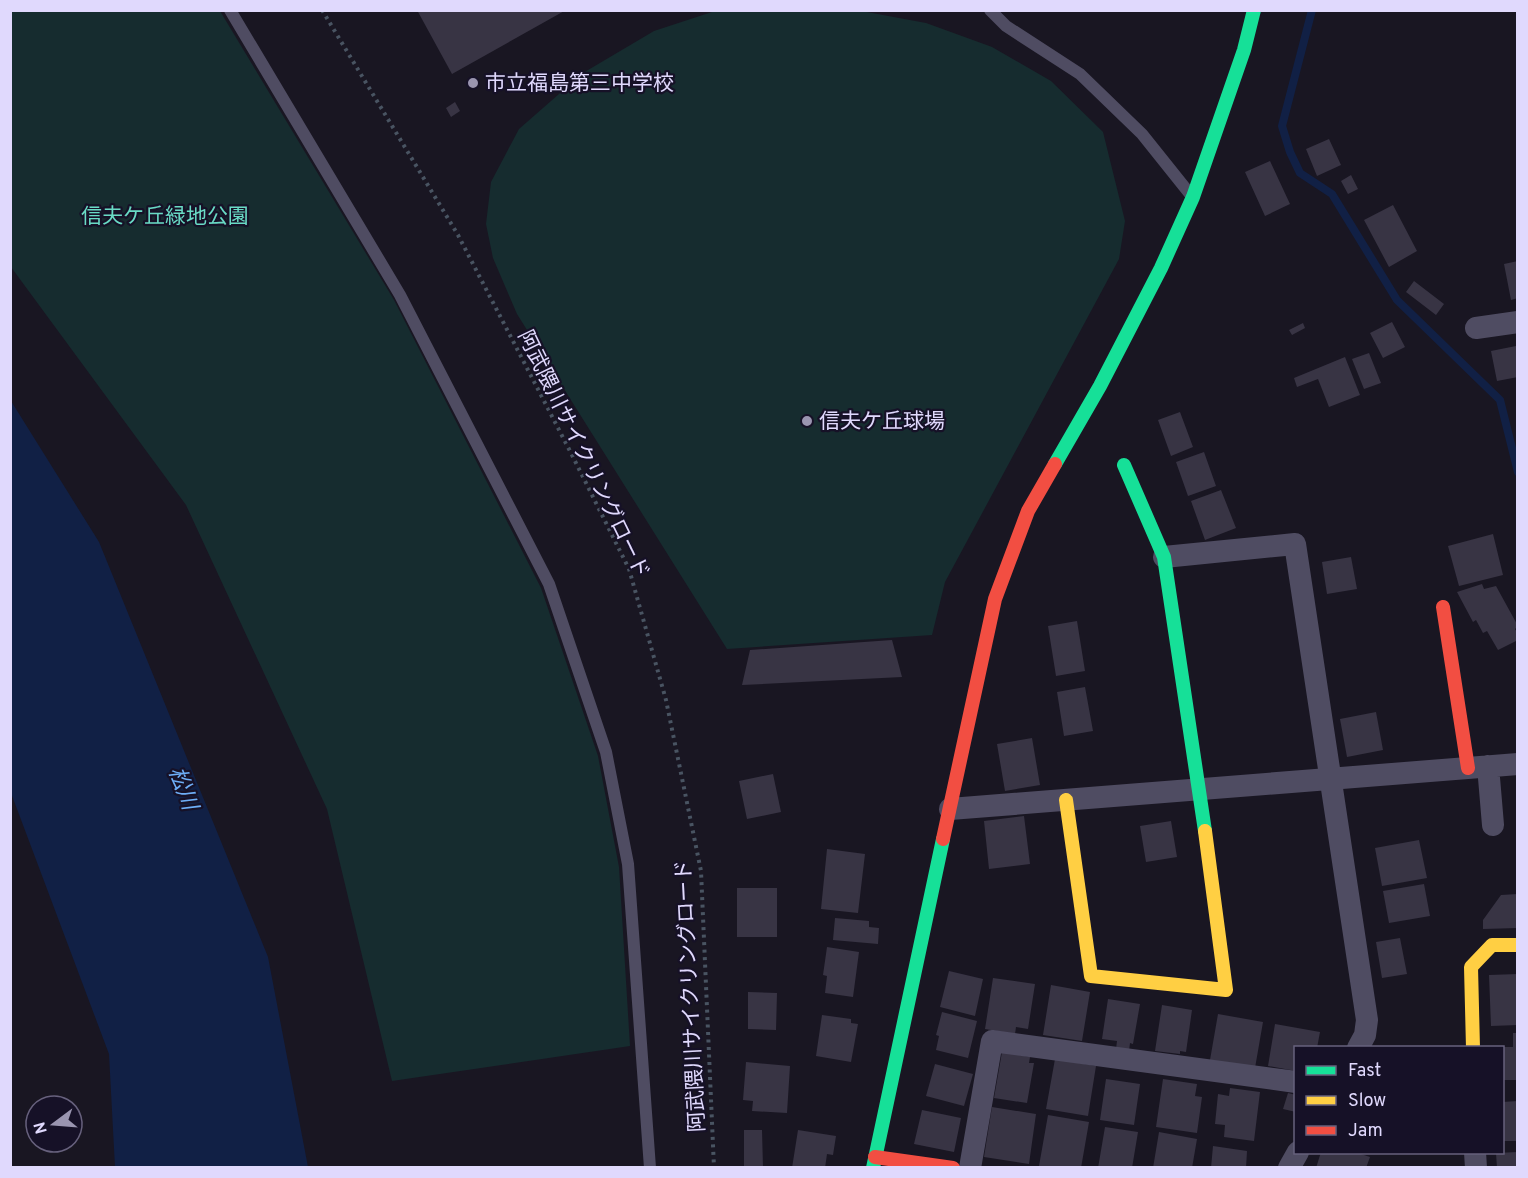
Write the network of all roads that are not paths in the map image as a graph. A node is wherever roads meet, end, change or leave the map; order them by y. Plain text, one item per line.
1 (230, 10) edge
2 (990, 10) edge
3 (1254, 10) edge
4 (1193, 197) junction
5 (1518, 322) edge
6 (1476, 328) dead end
7 (1124, 465) dead end
8 (1164, 557) junction
9 (1443, 607) dead end
10 (1518, 764) edge
11 (1478, 767) junction
12 (1331, 779) junction
13 (1199, 789) junction
14 (1066, 800) junction
15 (950, 809) junction
16 (1493, 825) dead end
17 (1518, 945) edge
18 (1359, 1046) edge
19 (1473, 1046) edge
20 (1294, 1082) edge
21 (1297, 1154) edge
22 (874, 1162) edge
23 (650, 1167) edge
24 (953, 1167) edge
25 (970, 1167) edge
26 (1289, 1167) edge

1 - 23 lane
2 - 4 lane
3 - 4 street
4 - 15 street
5 - 6 street
7 - 8 street
8 - 12 street
8 - 13 street
9 - 11 street
10 - 11 street
11 - 12 street
11 - 16 street
12 - 13 street
12 - 18 street
13 - 14 street
13 - 14 street
14 - 15 street
15 - 22 street
17 - 19 street
20 - 25 street
21 - 26 street
22 - 24 street

